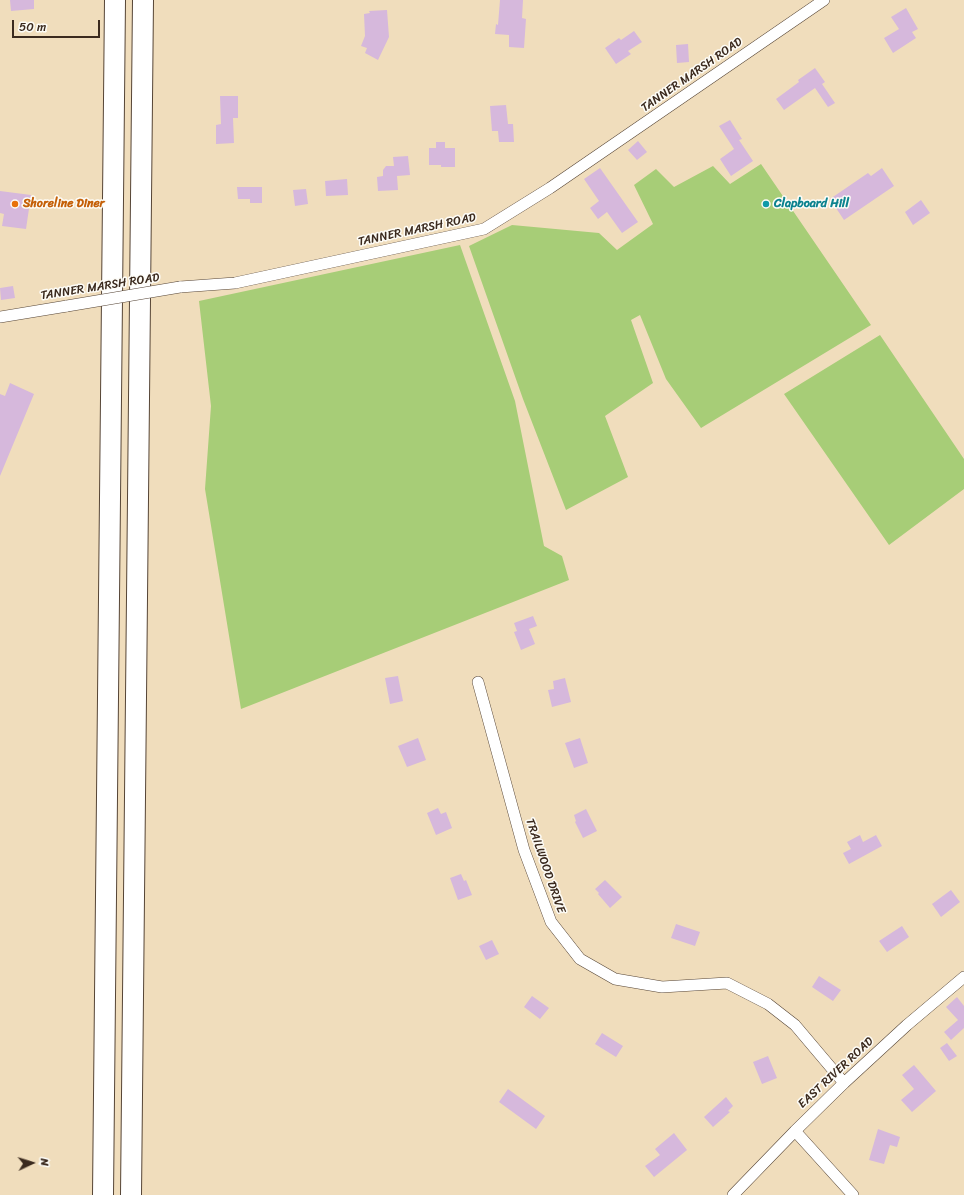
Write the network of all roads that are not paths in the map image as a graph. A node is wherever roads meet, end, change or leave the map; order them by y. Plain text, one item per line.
1 (103, 0) edge
2 (115, 0) edge
3 (143, 0) edge
4 (824, 0) edge
5 (112, 256) junction
6 (0, 317) edge
7 (478, 682) dead end
8 (964, 977) edge
9 (844, 1083) junction
10 (795, 1130) junction
11 (103, 1195) edge
12 (131, 1195) edge
13 (733, 1195) edge
14 (853, 1195) edge

1 - 5 highway
2 - 5 highway
3 - 12 highway
4 - 6 street, TANNER MARSH ROAD, bridge
5 - 11 highway
7 - 9 street, TRAILWOOD DRIVE
8 - 9 street, EAST RIVER ROAD
9 - 10 street, EAST RIVER ROAD
10 - 13 street, EAST RIVER ROAD
10 - 14 street

